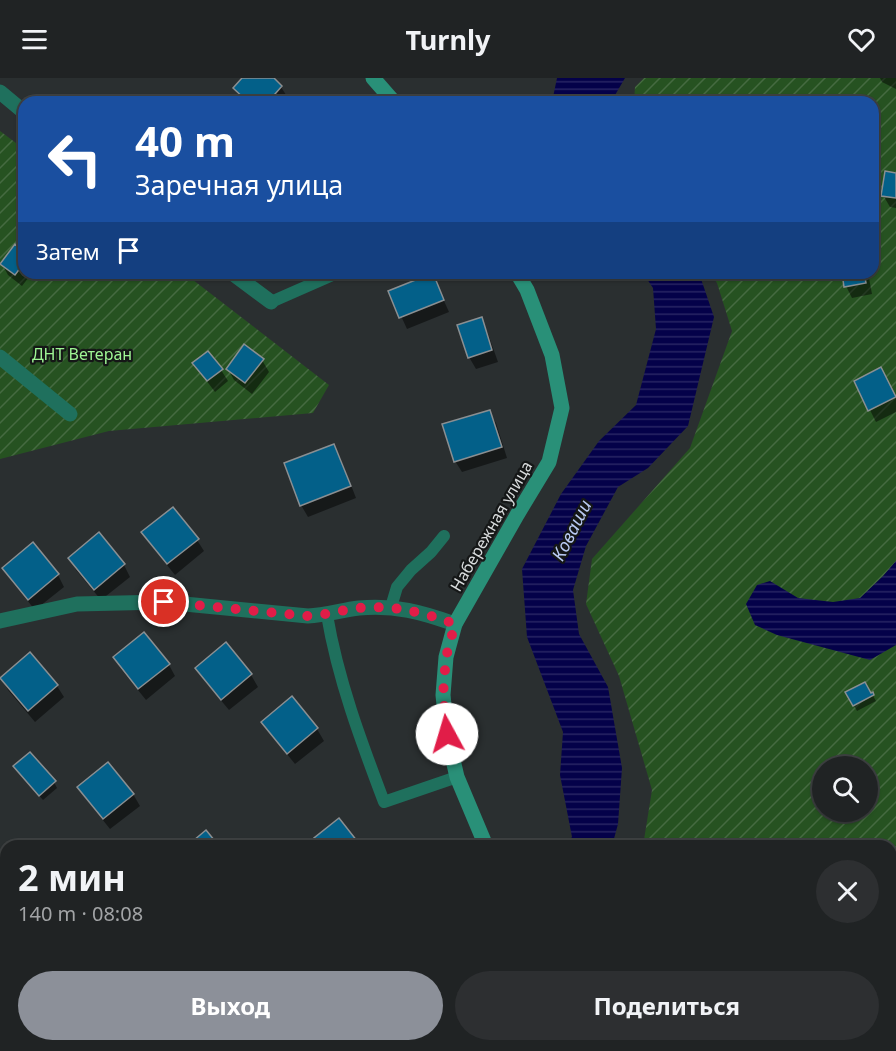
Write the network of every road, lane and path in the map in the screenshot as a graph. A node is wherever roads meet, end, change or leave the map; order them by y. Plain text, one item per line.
1 (373, 78) edge
2 (0, 92) edge
3 (389, 96) edge
4 (18, 107) edge
5 (240, 279) edge
6 (323, 279) edge
7 (521, 279) edge
8 (271, 302) joint
9 (0, 357) edge
10 (70, 414) dead end
11 (444, 536) dead end
12 (391, 607) junction
13 (327, 615) junction
14 (0, 621) edge
15 (455, 624) junction
16 (457, 777) junction
17 (483, 840) edge

1 - 3 main road
2 - 4 street
5 - 8 street
6 - 8 lane
7 - 15 main road, Набережная улица
9 - 10 street
11 - 12 lane
12 - 13 street
12 - 15 street
13 - 14 street
13 - 16 lane
15 - 16 main road, Набережная улица
16 - 17 main road, Набережная улица

